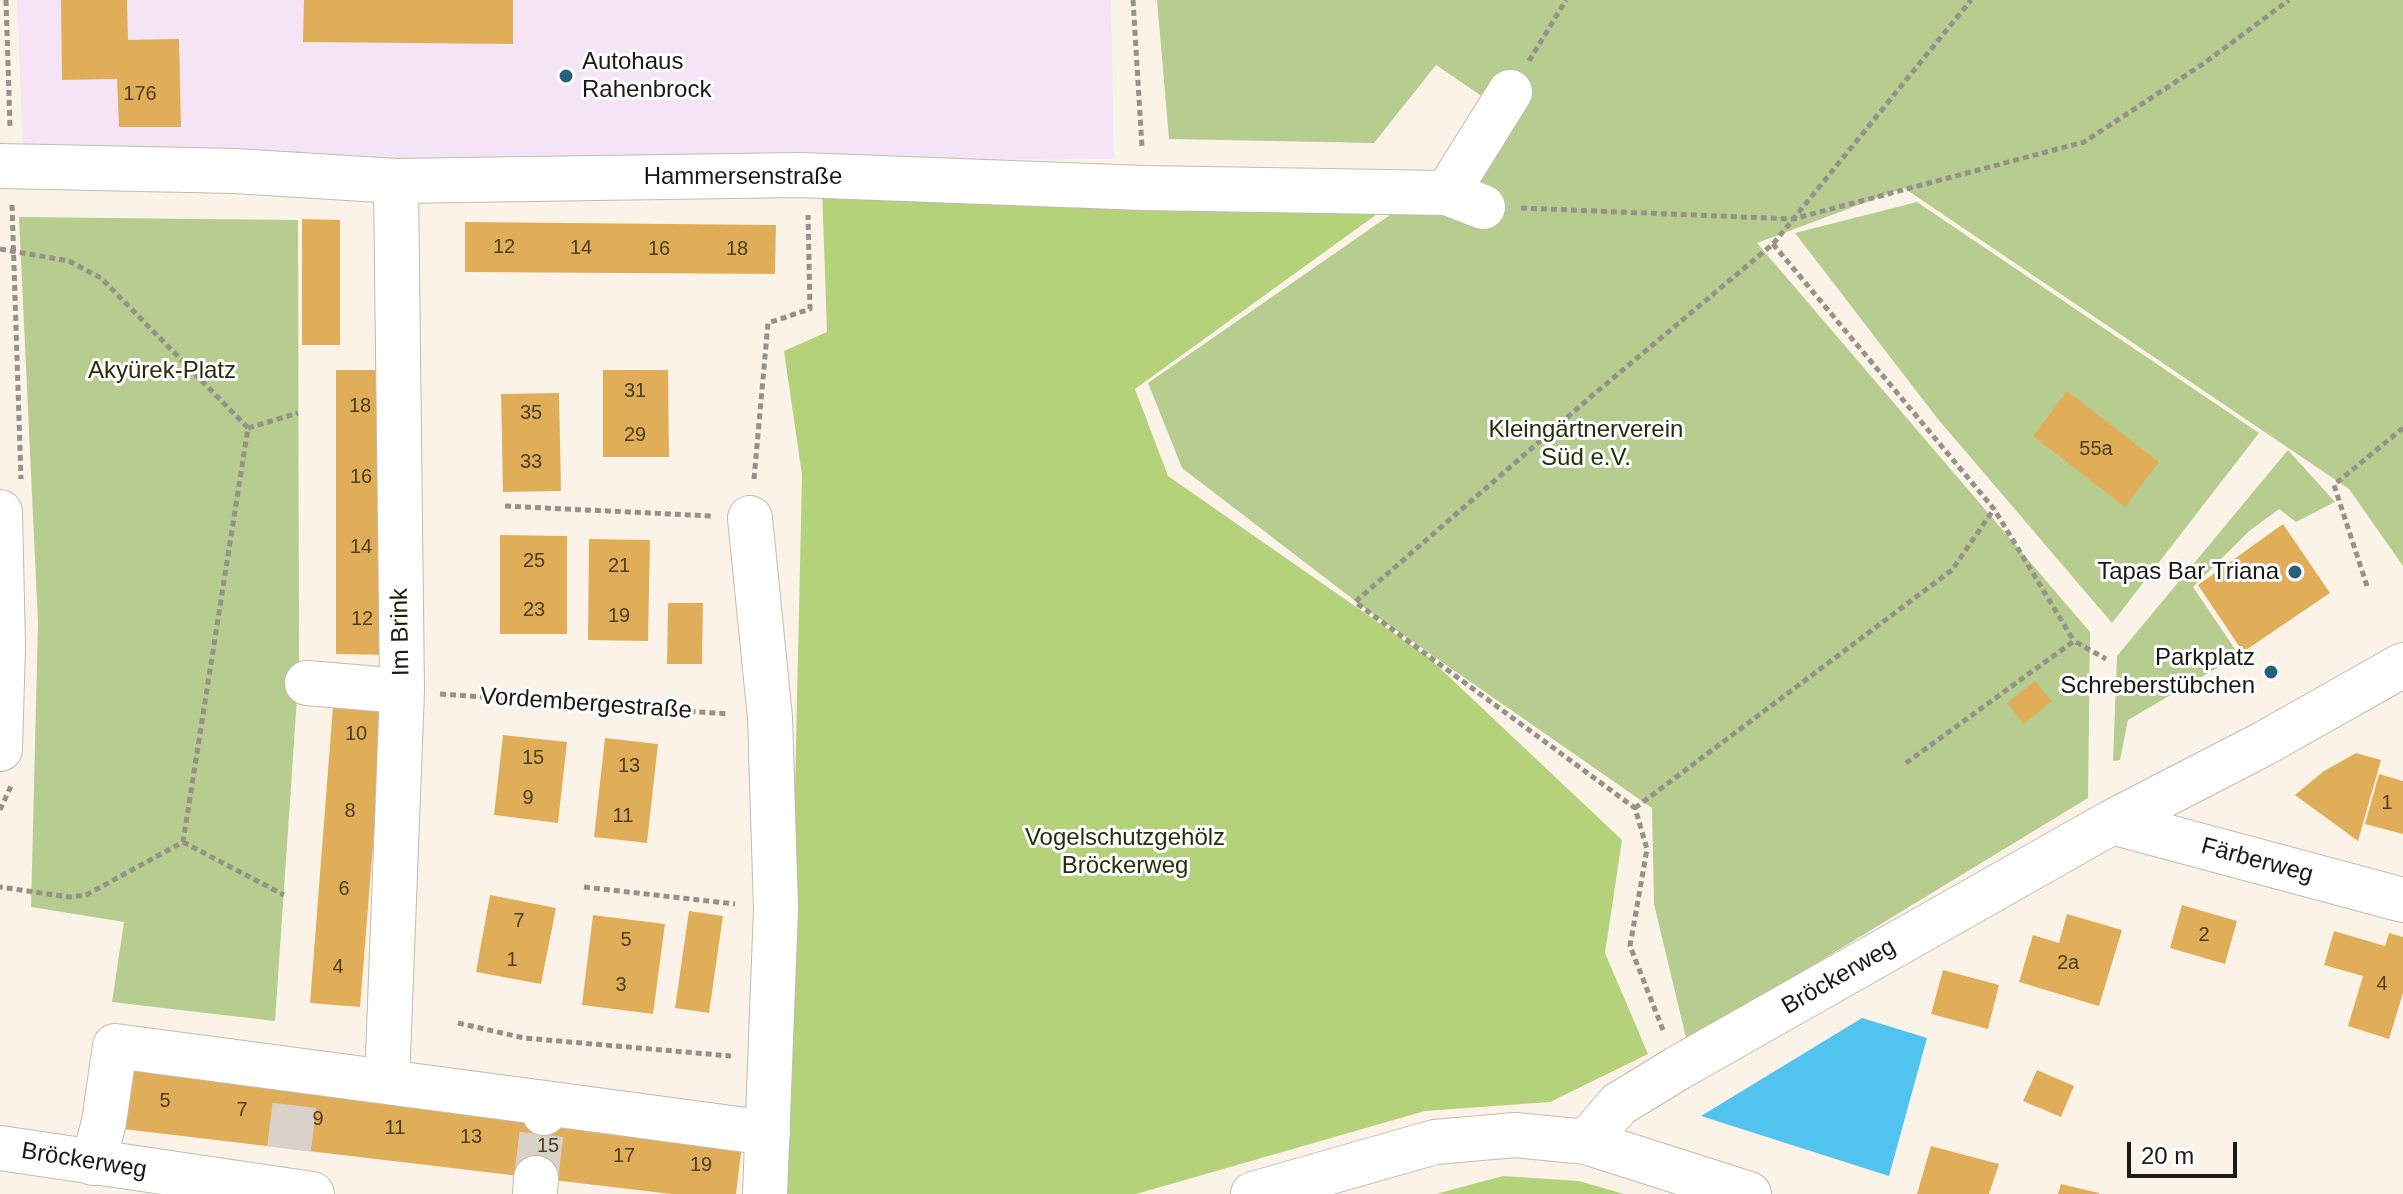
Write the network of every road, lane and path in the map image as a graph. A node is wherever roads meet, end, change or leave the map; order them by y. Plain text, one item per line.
1 (6, 0) edge
2 (1133, 0) edge
3 (1566, 0) edge
4 (1971, 0) edge
5 (2289, 0) edge
6 (1510, 92) joint
7 (6, 166) edge
8 (800, 175) junction
9 (396, 181) junction
10 (1144, 188) junction
11 (1465, 200) junction
12 (1793, 219) junction
13 (1773, 244) junction
14 (0, 249) edge
15 (13, 251) junction
16 (298, 413) dead end
17 (248, 428) junction
18 (2403, 428) edge
19 (11, 498) edge
20 (505, 506) dead end
21 (1994, 509) junction
22 (750, 518) junction
23 (2367, 586) dead end
24 (2074, 641) junction
25 (2106, 659) dead end
26 (2403, 665) edge
27 (307, 683) dead end
28 (402, 691) junction
29 (770, 718) junction
30 (0, 725) edge
31 (0, 749) edge
32 (1906, 763) dead end
33 (1635, 808) junction
34 (2112, 822) junction
35 (183, 842) junction
36 (0, 887) edge
37 (584, 887) dead end
38 (284, 895) dead end
39 (2403, 900) edge
40 (776, 909) junction
41 (458, 1023) dead end
42 (772, 1059) junction
43 (1678, 1068) junction
44 (387, 1082) junction
45 (768, 1133) junction
46 (1586, 1142) junction
47 (0, 1148) edge
48 (93, 1163) junction
49 (312, 1194) edge
50 (765, 1194) edge
51 (1253, 1194) edge
52 (1749, 1194) edge

1 - 7 path
2 - 10 path
3 - 6 path
4 - 12 path
5 - 12 path
6 - 11 street
7 - 9 street, Hammersenstraße
7 - 15 path
8 - 9 street, Hammersenstraße
8 - 10 street, Hammersenstraße
8 - 22 path
9 - 28 street, Im Brink
10 - 11 street, Hammersenstraße
11 - 12 path
12 - 13 path
13 - 21 path
13 - 33 path
14 - 15 path
15 - 17 path
15 - 19 path
16 - 17 path
17 - 35 path
18 - 23 path
19 - 30 street
20 - 22 path
21 - 24 path
21 - 33 path
22 - 29 street
24 - 25 path
24 - 32 path
26 - 34 street, Bröckerweg
27 - 28 street
28 - 29 path, Vordembergestraße
28 - 44 street, Im Brink
29 - 40 street
30 - 31 street
33 - 43 path
34 - 39 street, Färberweg
34 - 43 street, Bröckerweg
35 - 36 path
35 - 38 path
37 - 40 path
40 - 42 street
41 - 42 path
42 - 45 street
43 - 46 street, Bröckerweg
44 - 45 street
44 - 48 street
45 - 50 street
46 - 51 street
46 - 52 street
47 - 48 street, Bröckerweg
48 - 49 street, Bröckerweg

